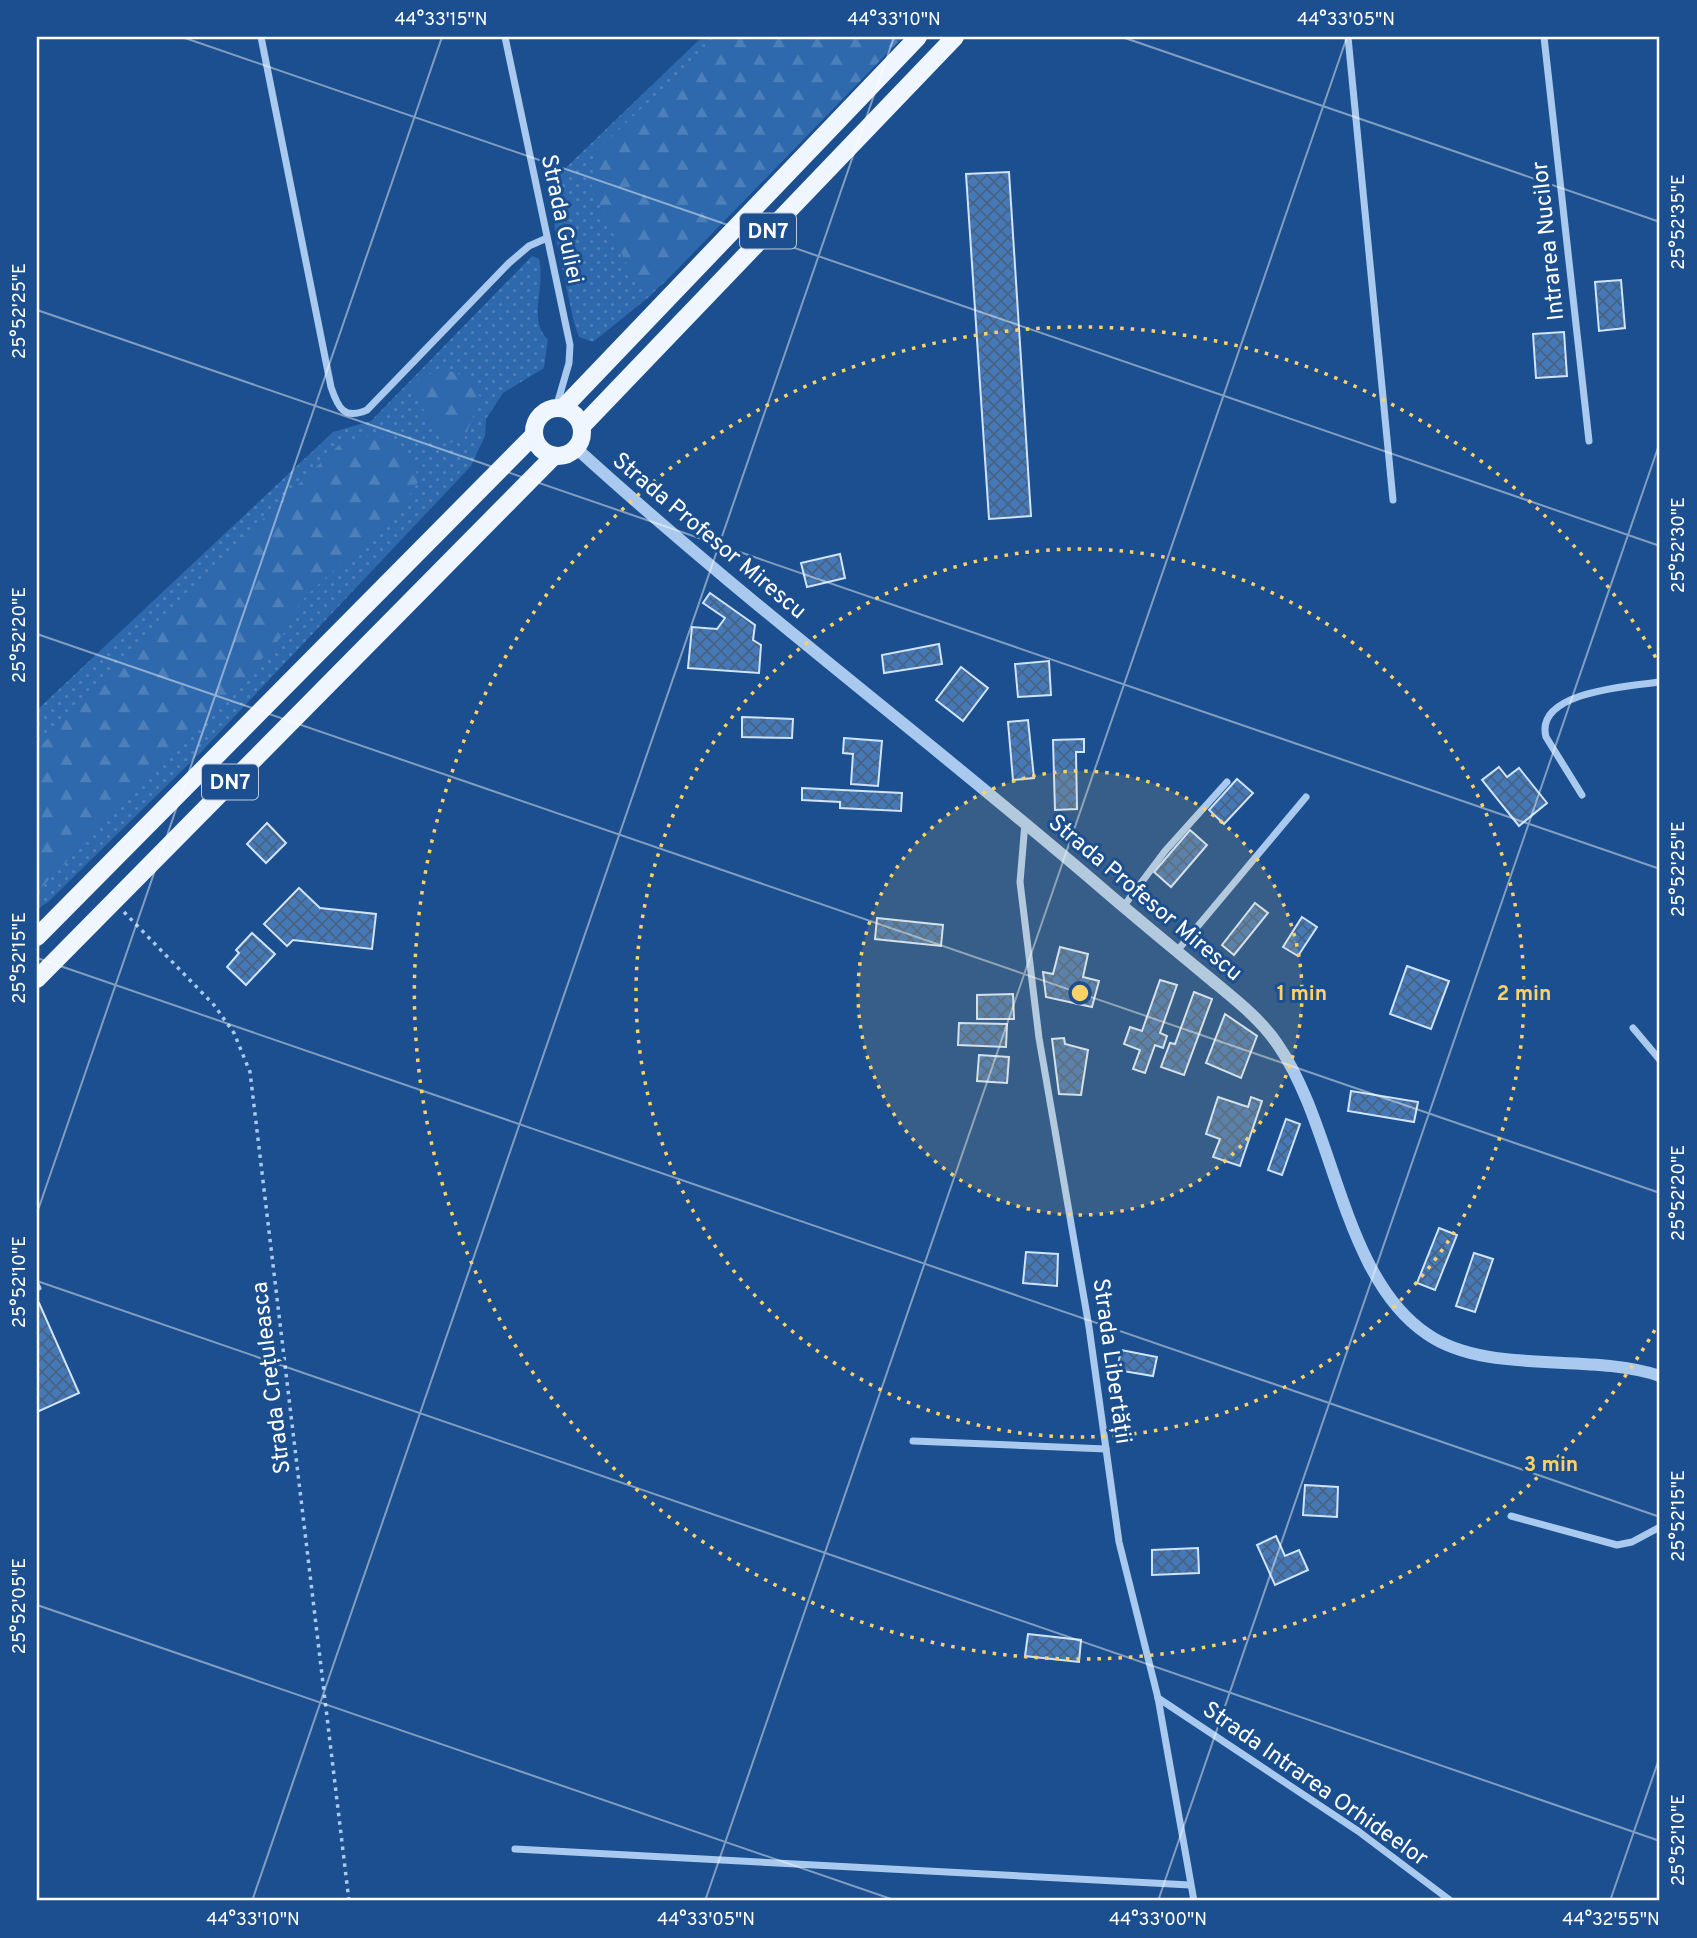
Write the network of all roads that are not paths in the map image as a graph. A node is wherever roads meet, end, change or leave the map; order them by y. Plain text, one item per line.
1 (261, 37) edge
2 (505, 37) edge
3 (918, 37) edge
4 (955, 37) edge
5 (1348, 37) edge
6 (1544, 37) edge
7 (548, 238) junction
8 (559, 408) junction
9 (582, 426) junction
10 (534, 435) junction
11 (1589, 441) dead end
12 (576, 448) junction
13 (554, 456) junction
14 (1393, 500) dead end
15 (1660, 682) edge
16 (1227, 782) dead end
17 (1582, 795) dead end
18 (1306, 797) dead end
19 (1026, 822) junction
20 (1124, 906) junction
21 (37, 937) edge
22 (1177, 951) junction
23 (37, 979) edge
24 (1633, 1028) dead end
25 (1660, 1060) edge
26 (1660, 1376) edge
27 (913, 1441) dead end
28 (1107, 1449) junction
29 (1511, 1516) dead end
30 (1660, 1527) edge
31 (1158, 1699) junction
32 (515, 1849) dead end
33 (1190, 1885) junction
34 (1194, 1901) edge
35 (1451, 1901) edge

1 - 7 street
2 - 7 street, Strada Guliei
3 - 8 main road, DN7
4 - 9 main road, DN7
5 - 14 street
6 - 11 street, Intrarea Nucilor
7 - 8 street, Strada Guliei
8 - 9 main road
8 - 10 main road, DN7
9 - 12 main road, DN7
10 - 13 main road
10 - 21 main road, DN7
12 - 13 main road, DN7
12 - 19 street, Strada Profesor Mirescu
13 - 23 main road, DN7
15 - 17 street
16 - 20 street
18 - 22 street
19 - 20 street, Strada Profesor Mirescu
19 - 28 street, Strada Libertății
20 - 22 street, Strada Profesor Mirescu
22 - 26 street, Strada Profesor Mirescu
24 - 25 street
27 - 28 street
28 - 31 street, Strada Libertății
29 - 30 street
31 - 33 street, Strada Libertății
31 - 35 street, Strada Intrarea Orhideelor
32 - 33 street
33 - 34 street, Strada Libertății

